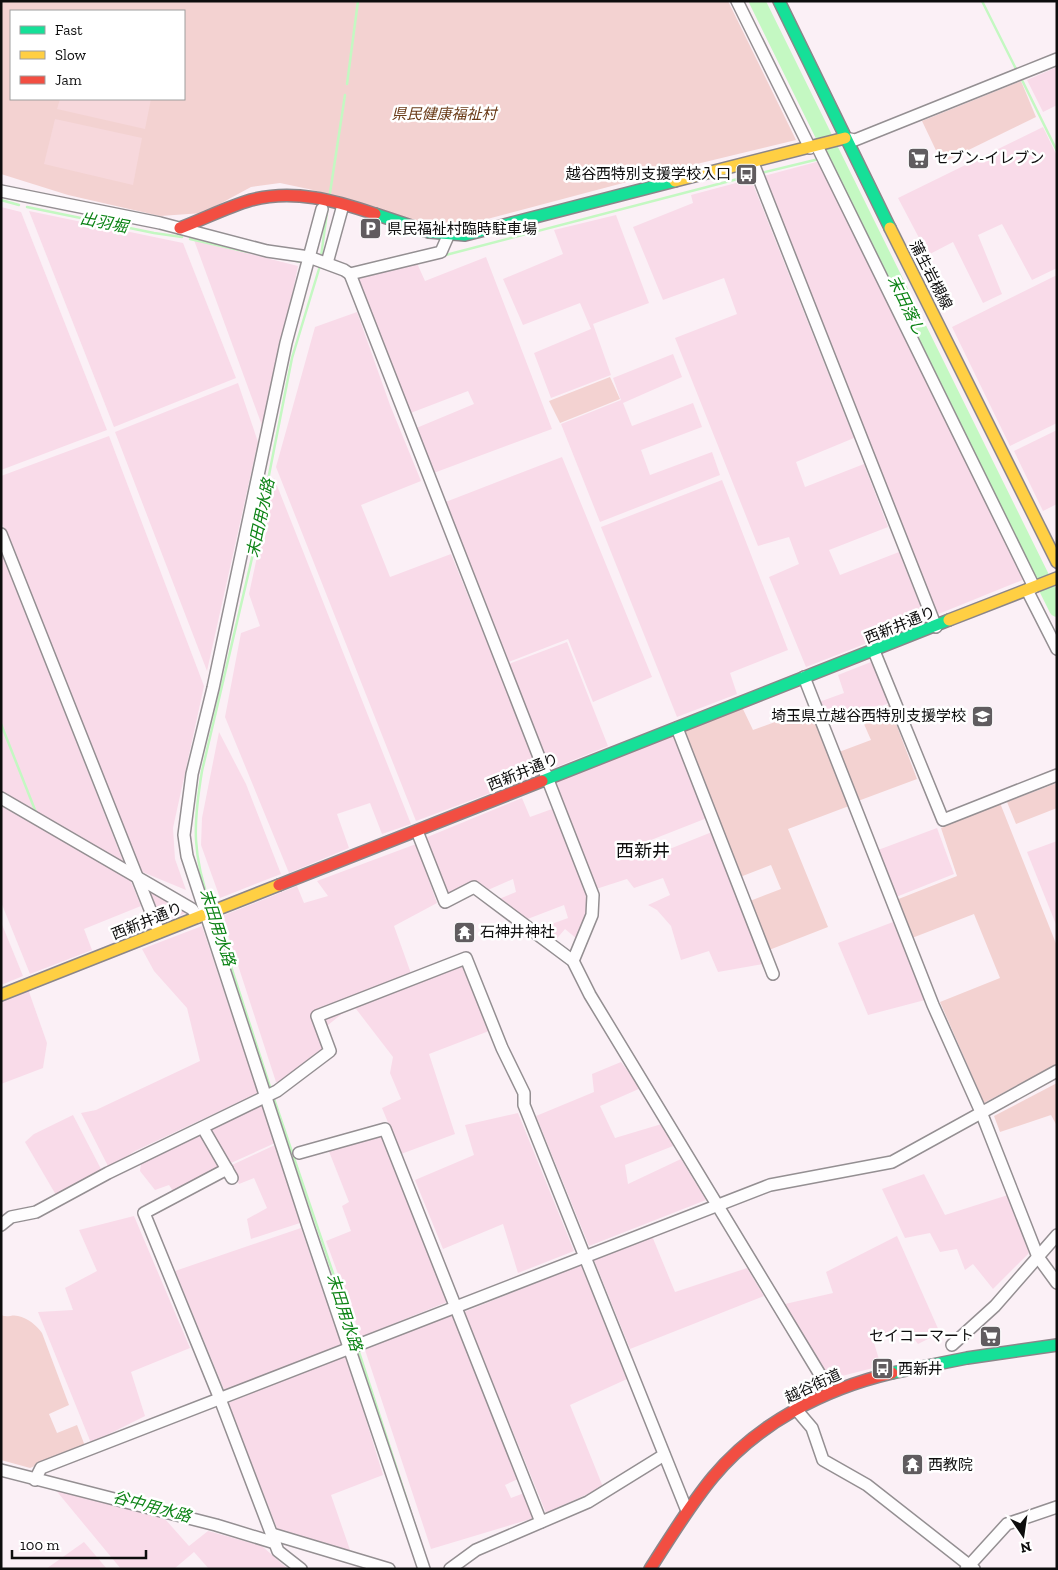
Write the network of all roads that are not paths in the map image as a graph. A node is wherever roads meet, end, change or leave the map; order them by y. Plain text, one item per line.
1 (737, 1) edge
2 (779, 1) edge
3 (1057, 59) edge
4 (845, 138) junction
5 (813, 147) junction
6 (753, 163) junction
7 (1, 191) edge
8 (343, 205) junction
9 (322, 209) dead end
10 (180, 228) junction
11 (448, 236) junction
12 (309, 257) junction
13 (327, 263) junction
14 (350, 274) junction
15 (1, 534) edge
16 (1057, 562) edge
17 (1057, 578) edge
18 (1031, 589) junction
19 (936, 627) junction
20 (1057, 649) edge
21 (874, 652) junction
22 (804, 677) junction
23 (677, 728) junction
24 (1057, 775) edge
25 (547, 778) junction
26 (1, 798) edge
27 (417, 831) junction
28 (136, 876) junction
29 (202, 915) junction
30 (159, 932) junction
31 (573, 961) junction
32 (773, 974) dead end
33 (1, 995) edge
34 (1057, 1071) edge
35 (265, 1098) junction
36 (981, 1112) junction
37 (203, 1128) junction
38 (299, 1153) dead end
39 (719, 1205) junction
40 (1, 1225) edge
41 (1057, 1236) edge
42 (1038, 1257) junction
43 (584, 1258) junction
44 (1057, 1283) edge
45 (456, 1308) junction
46 (952, 1345) dead end
47 (1057, 1345) edge
48 (350, 1347) junction
49 (830, 1391) junction
50 (220, 1400) junction
51 (795, 1408) junction
52 (664, 1455) junction
53 (1, 1470) edge
54 (35, 1480) junction
55 (1057, 1507) edge
56 (687, 1511) junction
57 (541, 1522) junction
58 (274, 1539) junction
59 (969, 1568) edge
60 (301, 1569) edge
61 (389, 1569) edge
62 (424, 1569) edge
63 (450, 1569) edge
64 (650, 1569) edge

1 - 5 street
2 - 4 street, 蒲生岩槻線
3 - 4 street
4 - 5 street
4 - 16 street, 蒲生岩槻線
5 - 6 street
5 - 18 street
6 - 11 street
6 - 19 street
7 - 10 street
8 - 10 street
8 - 11 street
8 - 13 street
9 - 12 street
10 - 12 street
11 - 14 street
12 - 13 street
12 - 29 street
13 - 14 street
14 - 25 street
15 - 28 street
17 - 18 street, 西新井通り
18 - 19 street, 西新井通り
18 - 20 street
19 - 21 street, 西新井通り
21 - 22 street, 西新井通り
21 - 24 street
22 - 23 street, 西新井通り
22 - 36 street
23 - 25 street, 西新井通り
23 - 32 street
25 - 27 street, 西新井通り
25 - 31 street
26 - 28 street
27 - 29 street, 西新井通り
27 - 31 street
28 - 29 street
28 - 30 street
29 - 30 street, 西新井通り
29 - 35 street
30 - 33 street, 西新井通り
31 - 39 street
34 - 36 street
35 - 37 street
35 - 43 street
35 - 48 street
36 - 39 street
36 - 42 street
37 - 40 street
37 - 50 street
38 - 45 street
39 - 43 street
39 - 49 street
41 - 42 street
42 - 44 street
42 - 46 street
43 - 45 street
43 - 52 street
45 - 48 street
45 - 57 street
47 - 49 street, 越谷街道
48 - 50 street
48 - 62 street
49 - 51 street, 越谷街道
50 - 54 street
50 - 58 street
51 - 56 street, 越谷街道
51 - 59 street
52 - 56 street
52 - 57 street
53 - 54 street
54 - 58 street
55 - 59 street
56 - 64 street, 越谷街道
57 - 63 street
58 - 60 street
58 - 61 street

